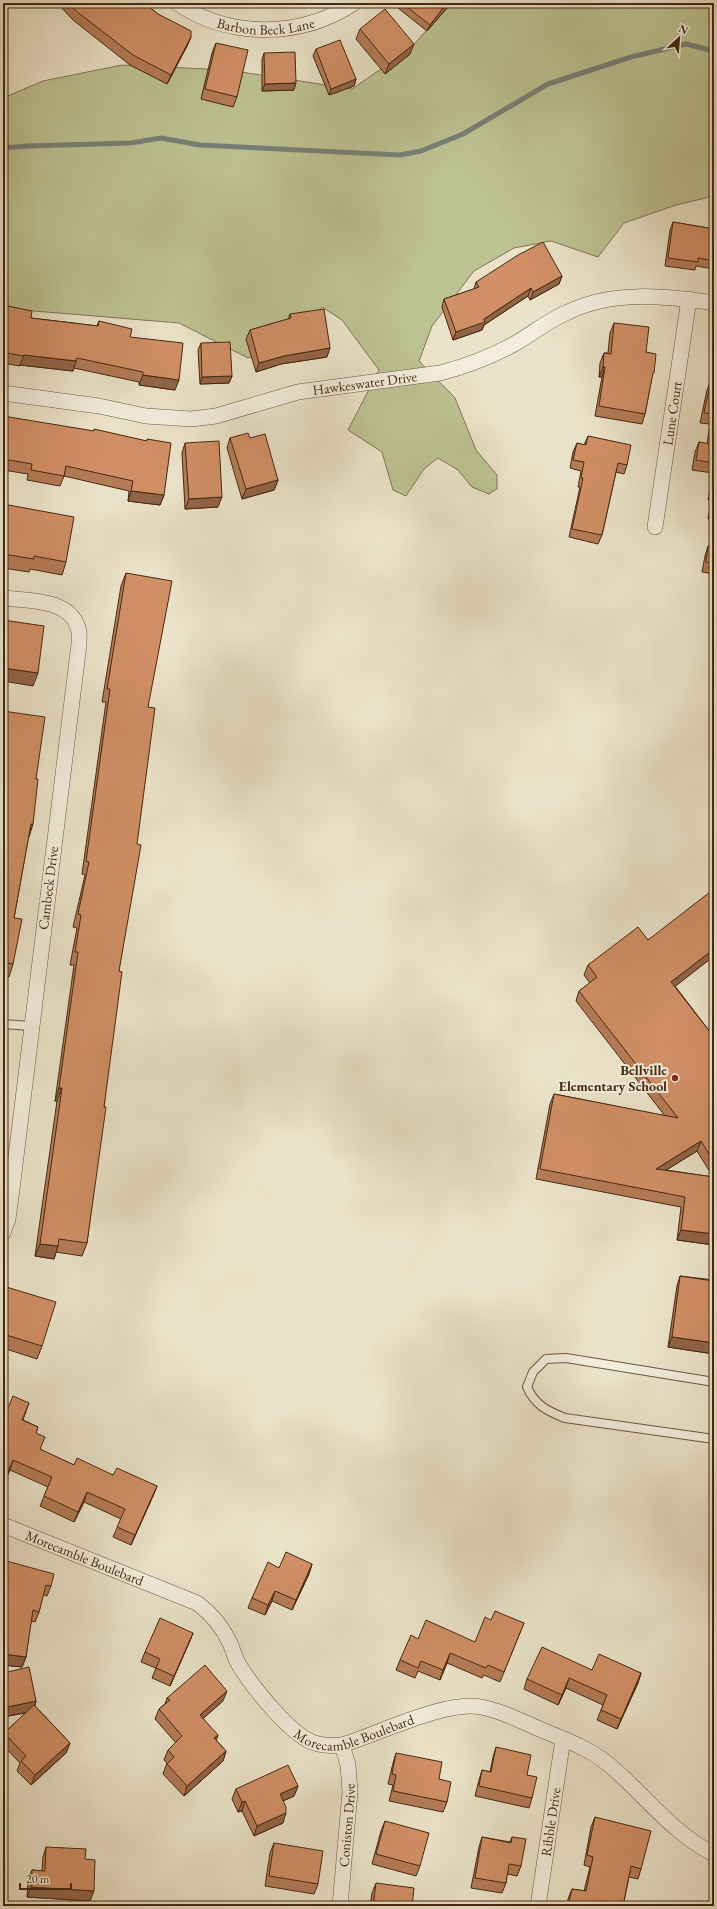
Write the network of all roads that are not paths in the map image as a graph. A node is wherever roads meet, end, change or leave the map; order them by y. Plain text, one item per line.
1 (178, 3) edge
2 (354, 3) edge
3 (689, 299) junction
4 (714, 303) edge
5 (3, 393) edge
6 (655, 527) dead end
7 (3, 598) edge
8 (3, 1024) edge
9 (31, 1026) junction
10 (8, 1180) edge
11 (3, 1232) edge
12 (714, 1382) edge
13 (714, 1438) edge
14 (3, 1525) edge
15 (563, 1739) junction
16 (342, 1745) junction
17 (714, 1854) edge
18 (340, 1906) edge
19 (538, 1906) edge

1 - 2 street, Barbon Beck Lane
3 - 4 street, Hawkeswater Drive
3 - 5 street, Hawkeswater Drive
3 - 6 street, Lune Court
7 - 9 street, Cambeck Drive
8 - 9 lane
9 - 10 street, Cambeck Drive
10 - 11 street, Cambeck Drive
12 - 13 lane
14 - 16 street, Morecamble Boulebard
15 - 16 street, Morecamble Boulebard
15 - 17 street, Morecamble Boulebard
15 - 19 street, Ribble Drive
16 - 18 street, Coniston Drive

